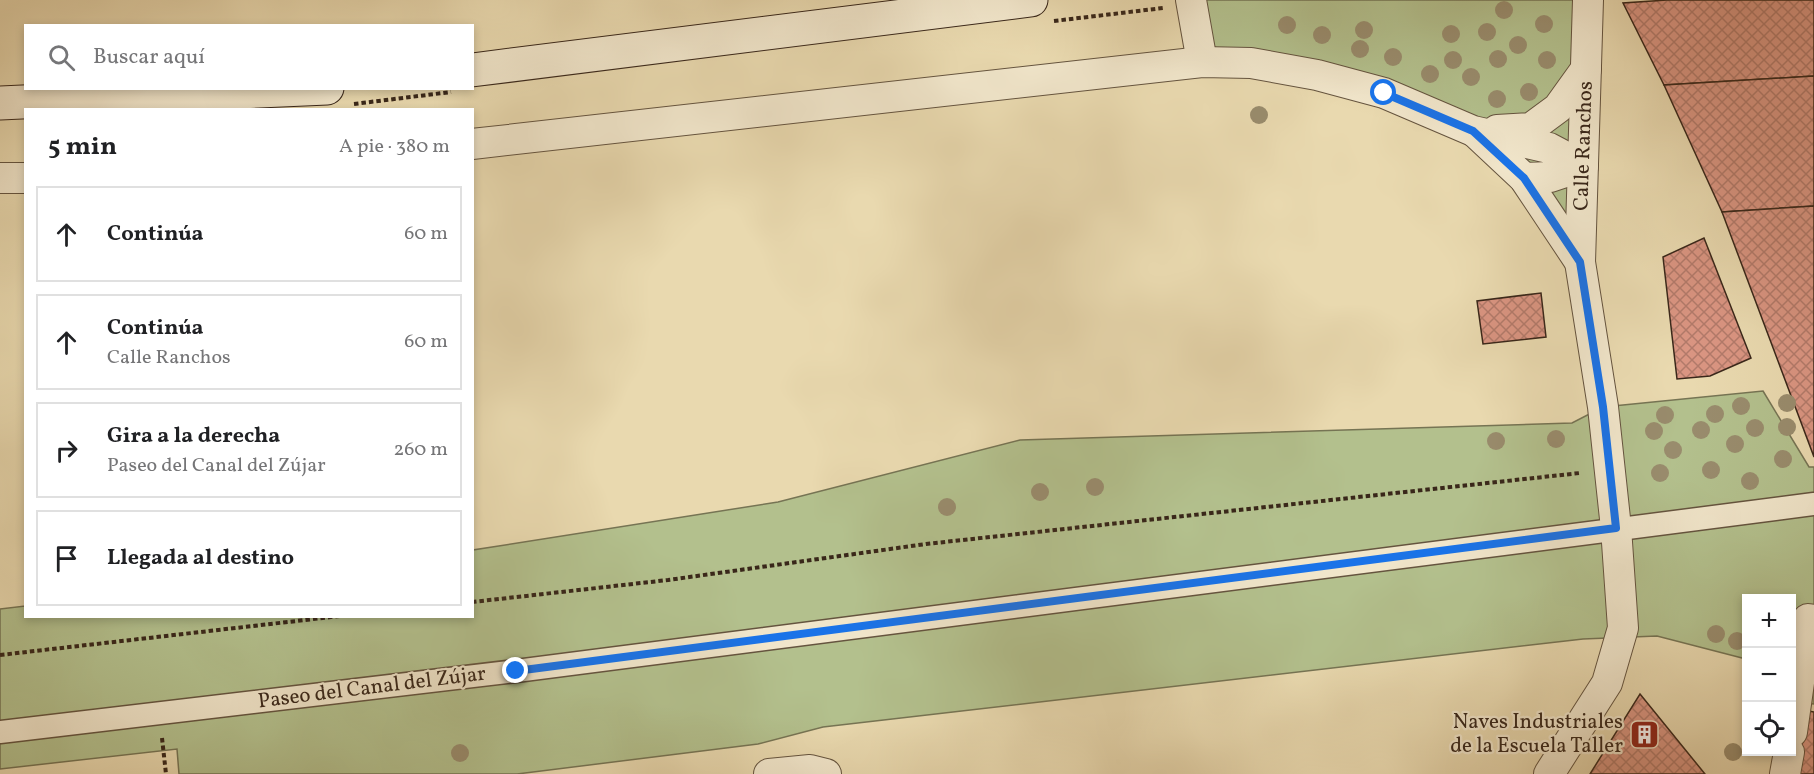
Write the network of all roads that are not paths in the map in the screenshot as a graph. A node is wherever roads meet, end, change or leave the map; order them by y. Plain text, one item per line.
1 (1031, 0) edge
2 (1191, 0) edge
3 (1588, 0) edge
4 (1202, 62) junction
5 (1586, 69) junction
6 (474, 70) edge
7 (283, 90) edge
8 (0, 103) edge
9 (1473, 131) junction
10 (474, 144) edge
11 (1583, 166) junction
12 (0, 178) edge
13 (24, 178) edge
14 (1524, 178) junction
15 (1580, 262) junction
16 (1814, 504) edge
17 (1616, 528) junction
18 (1814, 620) edge
19 (1796, 702) edge
20 (0, 732) edge
21 (1788, 756) edge
22 (769, 774) edge
23 (825, 774) edge
24 (1549, 774) edge
25 (1785, 774) edge

1 - 6 main road
2 - 4 street
3 - 5 street, Calle Ranchos
4 - 9 street
4 - 10 street
5 - 9 street
5 - 11 street, Calle Ranchos
7 - 8 main road
9 - 11 street
9 - 14 street
11 - 14 street
11 - 15 street, Calle Ranchos
12 - 13 street
14 - 15 street
15 - 17 street, Calle Ranchos
16 - 17 street, Paseo del Canal del Zújar
17 - 20 street, Paseo del Canal del Zújar
17 - 24 street, Calle Ranchos
18 - 19 street
21 - 25 street
22 - 23 street

